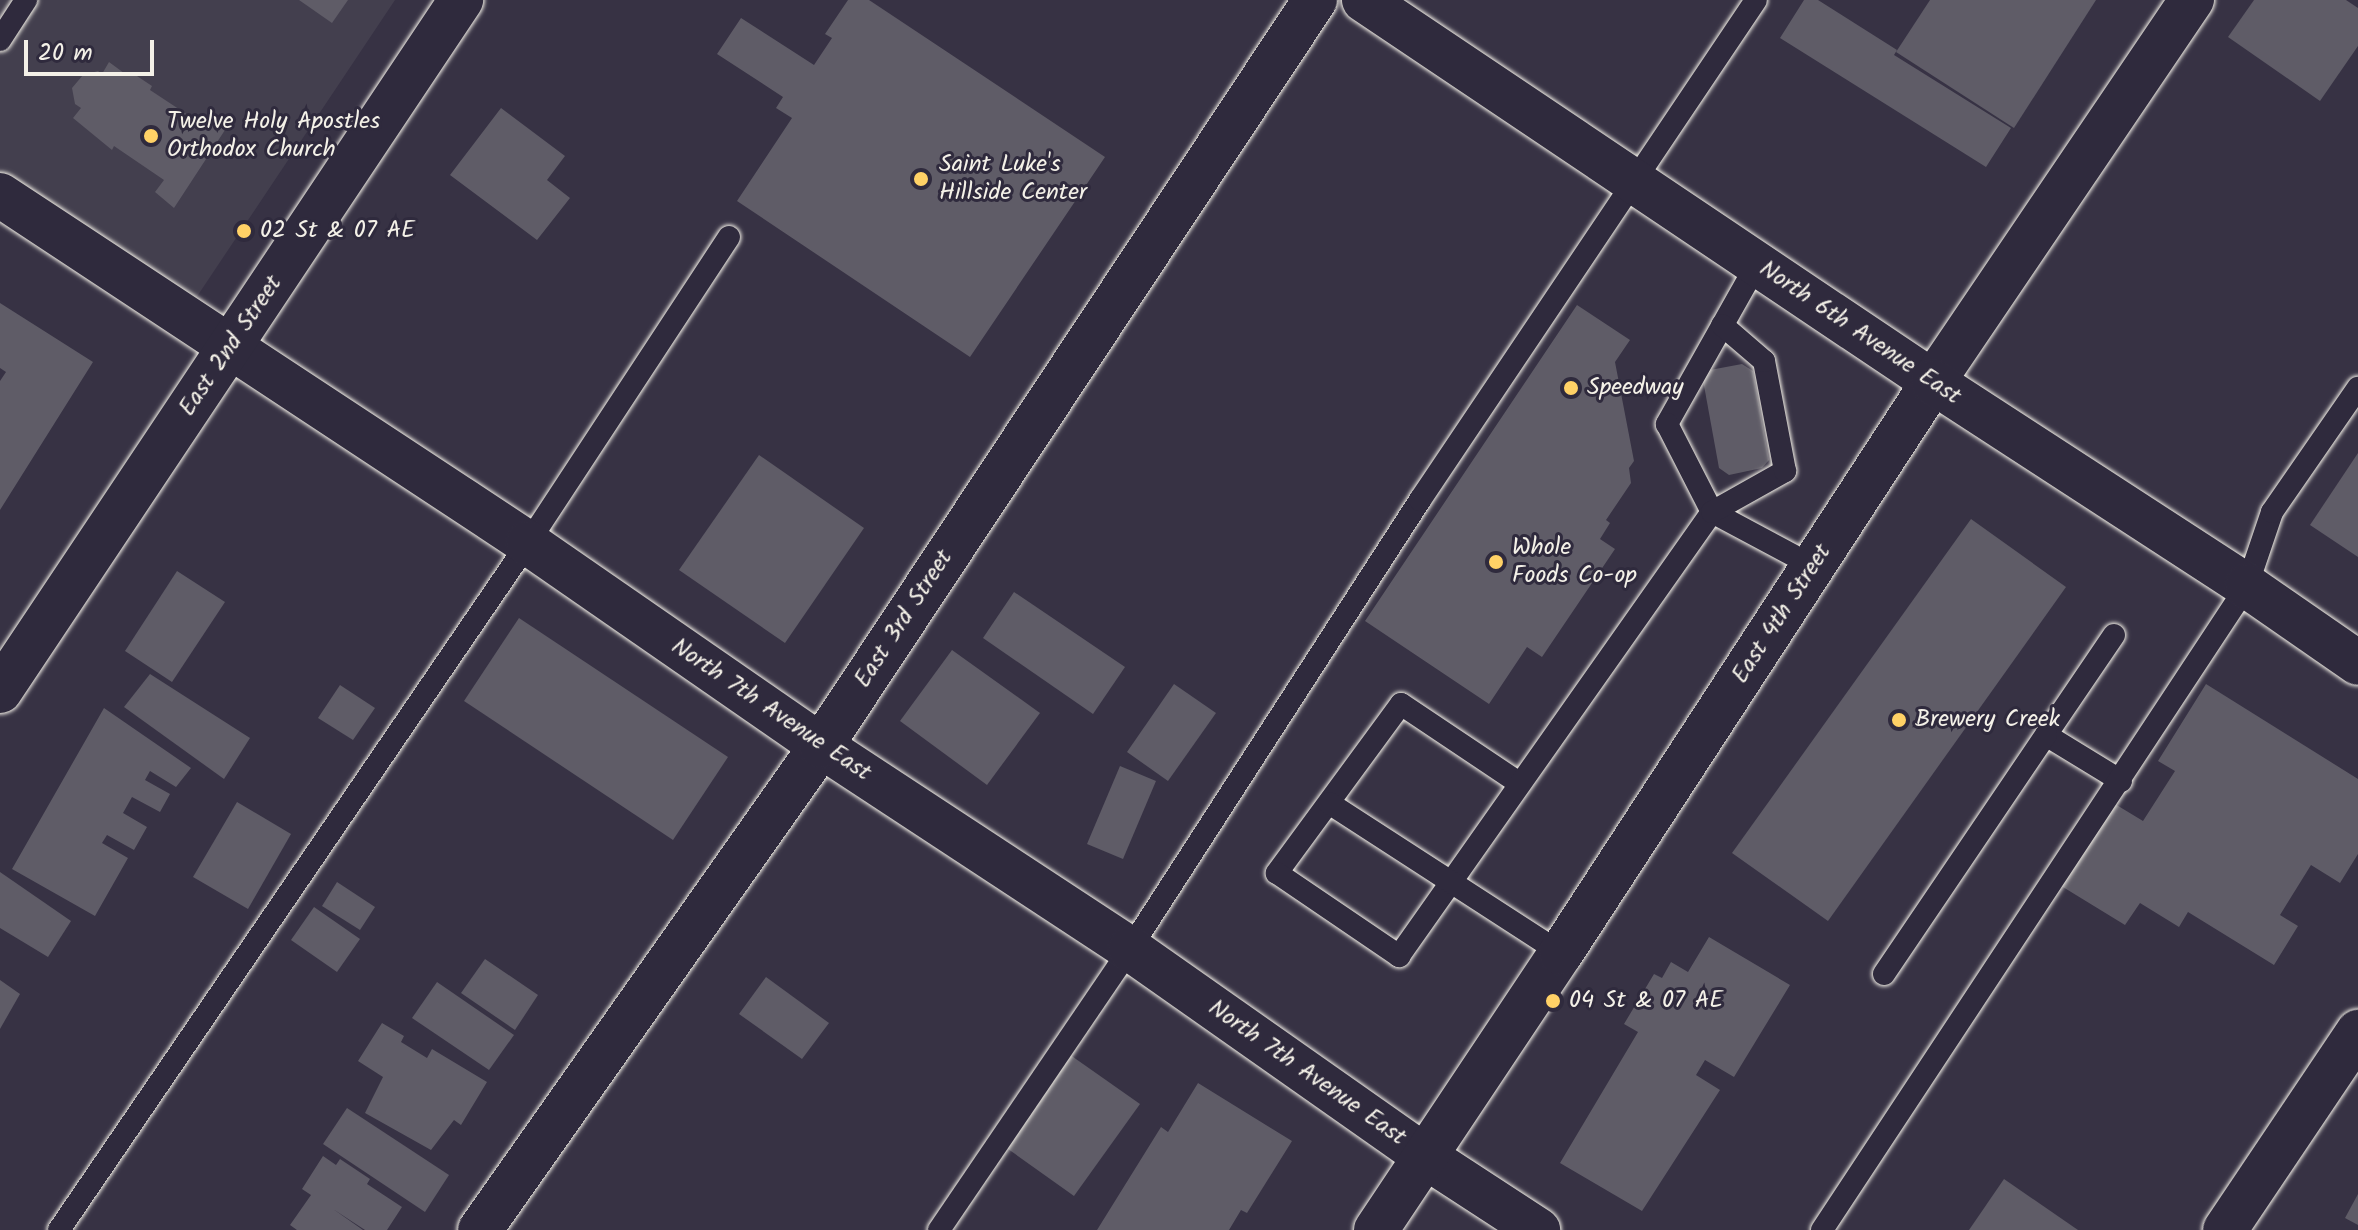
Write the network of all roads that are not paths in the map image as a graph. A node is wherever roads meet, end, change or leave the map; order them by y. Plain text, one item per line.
1 (26, 0) edge
2 (461, 0) edge
3 (1315, 0) edge
4 (1364, 0) edge
5 (1756, 0) edge
6 (2192, 0) edge
7 (0, 40) edge
8 (1635, 181) junction
9 (0, 195) edge
10 (729, 237) dead end
11 (1757, 264) junction
12 (1722, 325) junction
13 (231, 347) junction
14 (1933, 382) junction
15 (2358, 388) edge
16 (1712, 512) junction
17 (528, 543) junction
18 (1813, 566) junction
19 (2247, 586) junction
20 (2114, 635) dead end
21 (2358, 663) edge
22 (0, 691) edge
23 (2046, 735) junction
24 (821, 746) junction
25 (2121, 781) junction
26 (1519, 783) junction
27 (1329, 803) junction
28 (1451, 884) junction
29 (1130, 949) junction
30 (1561, 953) junction
31 (1884, 974) dead end
32 (2358, 1032) edge
33 (1426, 1157) junction
34 (59, 1230) edge
35 (480, 1230) edge
36 (939, 1230) edge
37 (1376, 1230) edge
38 (1538, 1230) edge
39 (1822, 1230) edge
40 (2225, 1230) edge

1 - 7 lane
2 - 13 street, East 2nd Street
3 - 24 street, East 3rd Street
4 - 8 street, North 6th Avenue East
5 - 8 lane
6 - 14 street, East 4th Street
8 - 11 street, North 6th Avenue East
8 - 29 lane
9 - 13 street, North 7th Avenue East
10 - 17 lane
11 - 12 lane
11 - 14 street, North 6th Avenue East
12 - 16 lane
12 - 16 lane
13 - 17 street, North 7th Avenue East
13 - 22 street, East 2nd Street
14 - 18 street, East 4th Street
14 - 19 street, North 6th Avenue East
15 - 19 lane
16 - 18 lane
16 - 26 lane
17 - 24 street, North 7th Avenue East
17 - 34 lane
18 - 30 street, East 4th Street
19 - 21 street, North 6th Avenue East
19 - 25 lane
20 - 23 lane
23 - 25 lane
23 - 31 lane
24 - 29 street, North 7th Avenue East
24 - 35 street, East 3rd Street
25 - 39 lane
26 - 27 lane
26 - 28 lane
27 - 28 lane
27 - 28 lane
28 - 30 lane
29 - 33 street, North 7th Avenue East
29 - 36 lane
30 - 33 street, East 4th Street
32 - 40 street
33 - 37 street, East 4th Street
33 - 38 street, North 7th Avenue East

